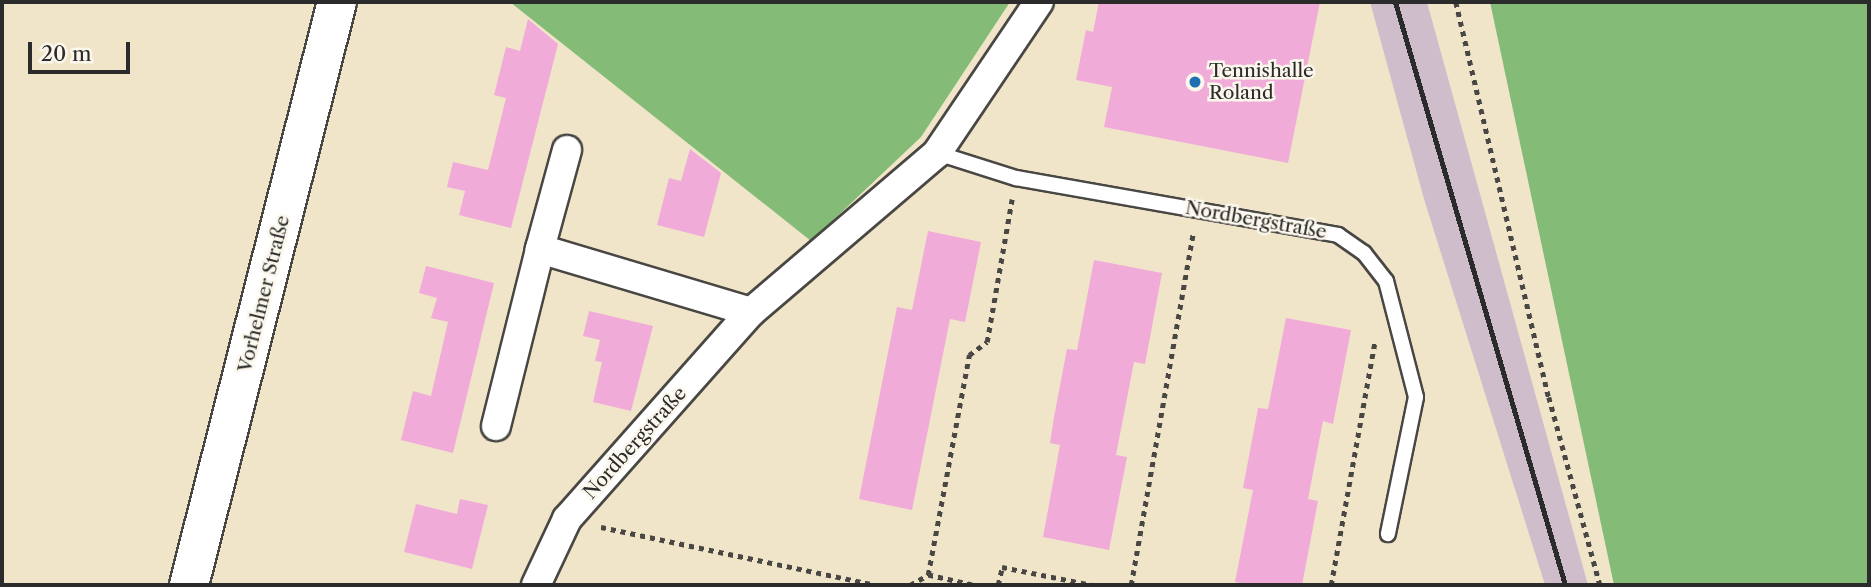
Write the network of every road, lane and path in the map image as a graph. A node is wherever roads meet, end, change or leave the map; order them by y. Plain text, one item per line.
1 (337, 2) edge
2 (1039, 2) edge
3 (1456, 2) edge
4 (567, 150) dead end
5 (937, 153) junction
6 (1016, 178) junction
7 (1197, 209) junction
8 (540, 250) junction
9 (1394, 311) junction
10 (751, 312) junction
11 (496, 426) dead end
12 (568, 519) junction
13 (1388, 534) dead end
14 (928, 575) junction
15 (189, 585) edge
16 (536, 585) edge
17 (877, 585) edge
18 (910, 585) edge
19 (972, 585) edge
20 (998, 585) edge
21 (1092, 585) edge
22 (1131, 585) edge
23 (1331, 585) edge
24 (1600, 585) edge

1 - 15 main road, Vorhelmer Straße
2 - 5 street, Nordbergstraße
3 - 24 path
4 - 8 street
5 - 6 lane, Nordbergstraße
5 - 10 street, Nordbergstraße
6 - 7 lane, Nordbergstraße
6 - 14 path
7 - 9 lane, Nordbergstraße
7 - 22 path
8 - 10 street
8 - 11 street
9 - 13 lane, Nordbergstraße
9 - 23 path
10 - 12 street, Nordbergstraße
12 - 16 street, Nordbergstraße
12 - 17 path
14 - 18 path
14 - 19 path
20 - 21 path

